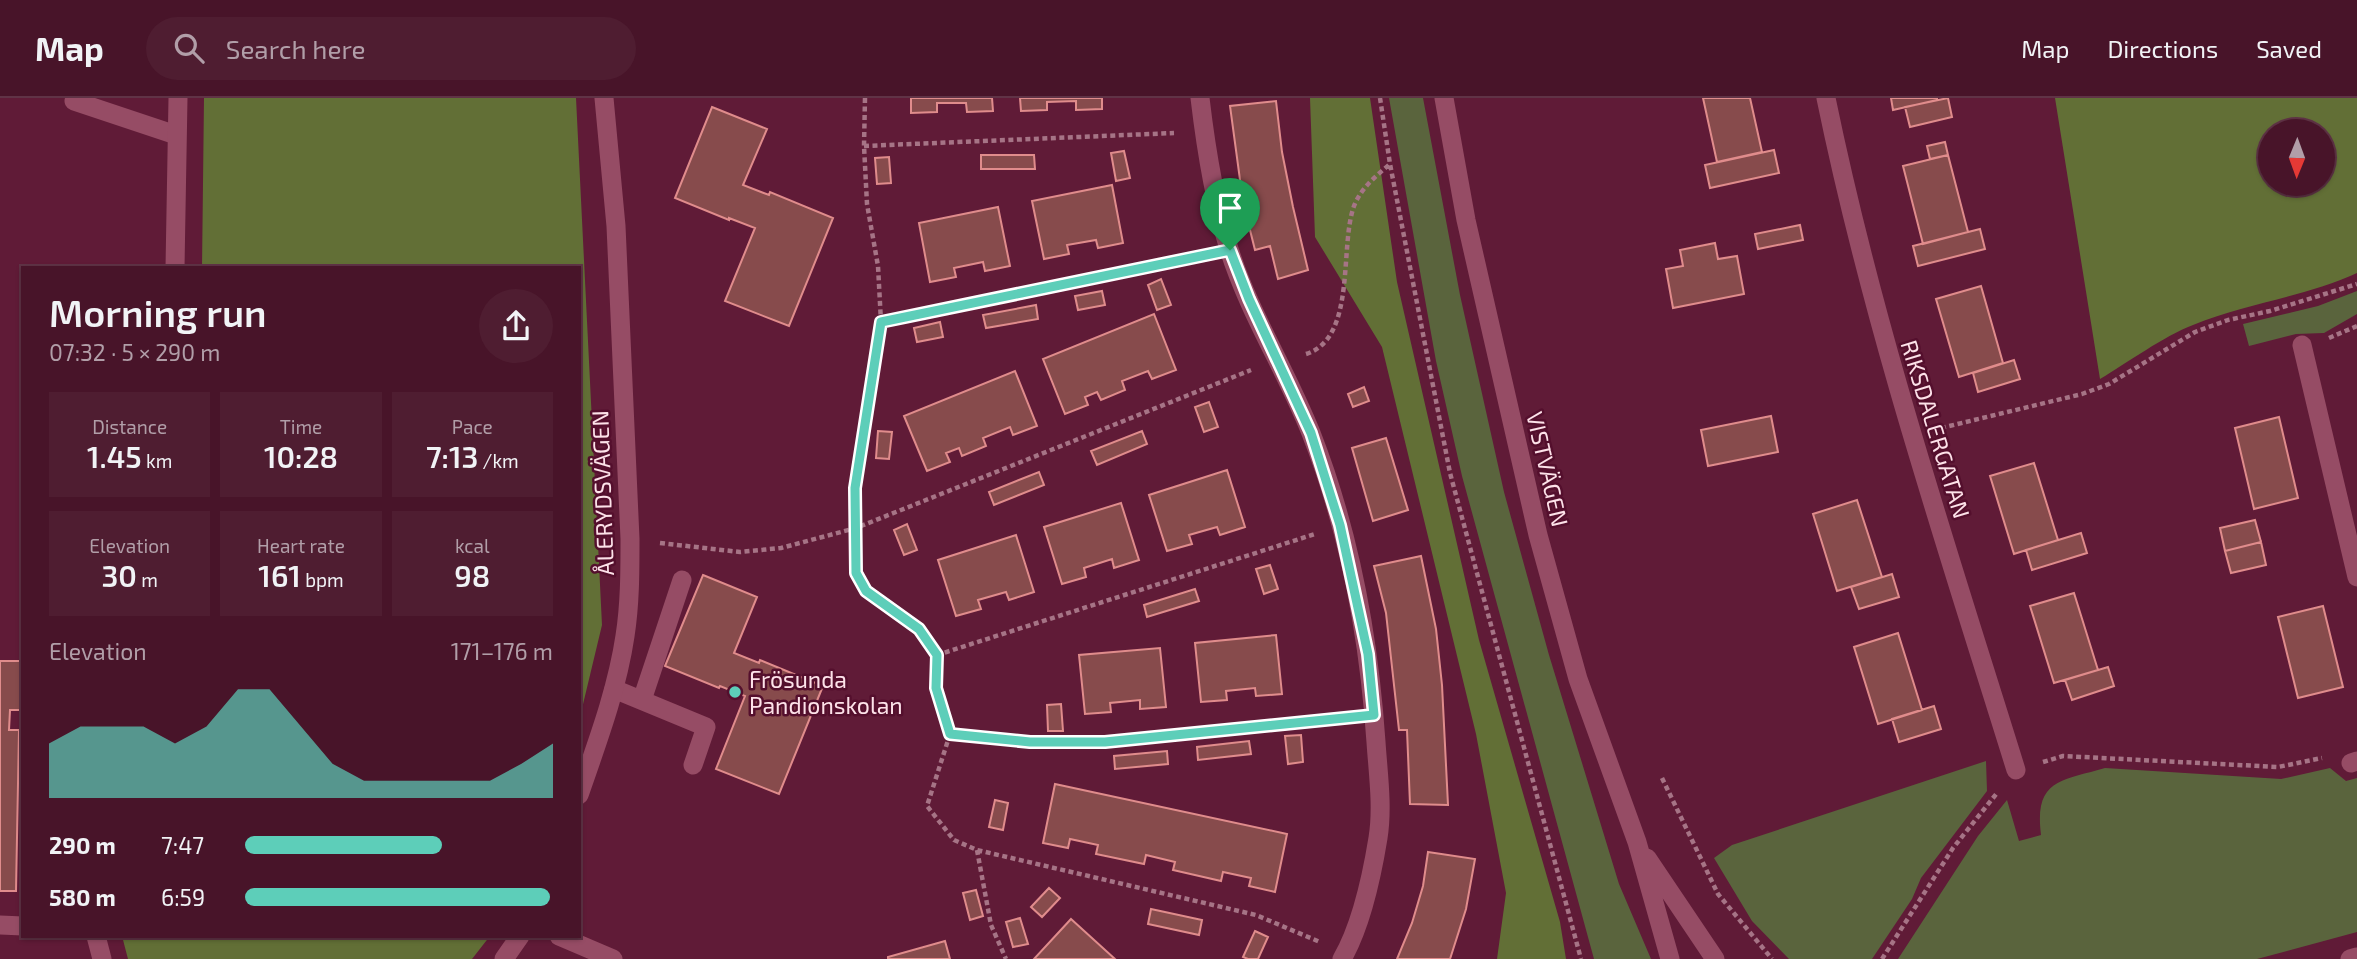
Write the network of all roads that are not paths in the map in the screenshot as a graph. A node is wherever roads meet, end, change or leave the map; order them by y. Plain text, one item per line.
1 (178, 98) edge
2 (604, 98) edge
3 (1200, 98) edge
4 (1444, 98) edge
5 (1826, 98) edge
6 (74, 101) dead end
7 (176, 135) junction
8 (175, 266) edge
9 (2302, 345) dead end
10 (2357, 577) edge
11 (682, 580) dead end
12 (614, 689) junction
13 (642, 700) junction
14 (693, 765) dead end
15 (2015, 770) road end
16 (581, 789) edge
17 (1637, 842) junction
18 (0, 925) edge
19 (21, 926) edge
20 (97, 938) edge
21 (519, 938) edge
22 (564, 938) edge
23 (1344, 956) edge
24 (2357, 957) edge
25 (102, 959) edge
26 (504, 959) edge
27 (612, 959) edge
28 (1670, 959) edge
29 (1715, 959) edge
30 (2350, 959) edge

1 - 7 street
2 - 12 street, ÅLERYDSVÄGEN
3 - 23 street
4 - 17 street, VISTVÄGEN
5 - 15 street, RIKSDALERGATAN
6 - 7 street
7 - 8 street
9 - 10 street
11 - 13 street
12 - 13 street
12 - 16 street, ÅLERYDSVÄGEN
13 - 14 street
17 - 28 street, VISTVÄGEN
17 - 29 street, VISTVÄGEN
18 - 19 street
20 - 25 street
21 - 26 street
22 - 27 street
24 - 30 street

